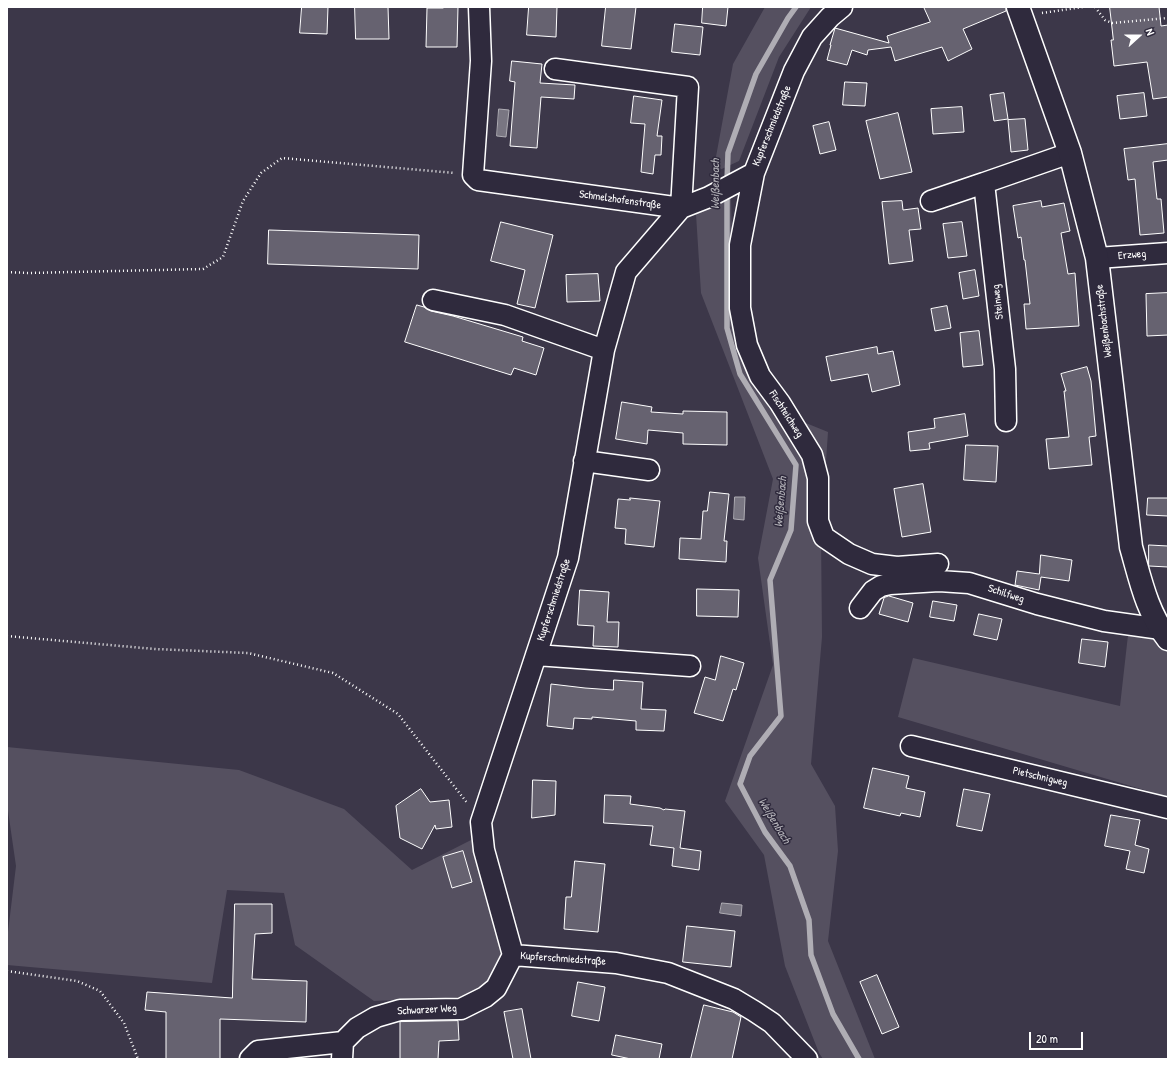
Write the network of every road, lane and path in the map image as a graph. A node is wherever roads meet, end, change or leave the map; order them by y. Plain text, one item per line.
1 (479, 7) edge
2 (842, 7) edge
3 (1083, 7) edge
4 (1095, 7) edge
5 (1020, 13) edge
6 (1168, 18) edge
7 (554, 69) dead end
8 (1070, 153) junction
9 (473, 175) junction
10 (746, 178) junction
11 (984, 183) junction
12 (931, 201) dead end
13 (682, 208) junction
14 (1168, 253) edge
15 (1097, 258) junction
16 (7, 272) edge
17 (433, 300) dead end
18 (604, 350) junction
19 (1006, 421) dead end
20 (584, 461) junction
21 (649, 470) dead end
22 (938, 564) dead end
23 (860, 608) dead end
24 (1164, 634) edge
25 (7, 636) edge
26 (536, 655) junction
27 (690, 666) dead end
28 (911, 746) dead end
29 (1168, 808) edge
30 (481, 822) junction
31 (513, 955) junction
32 (7, 971) edge
33 (342, 1050) edge
34 (138, 1059) edge
35 (250, 1059) edge
36 (807, 1059) edge

1 - 9 street
2 - 10 street, Kupferschmiedstraße
3 - 5 path
4 - 6 path
5 - 8 main road, Weißenbachstraße
7 - 13 street
8 - 11 street
8 - 15 main road, Weißenbachstraße
9 - 13 street, Schmelzhofenstraße
9 - 16 path
10 - 13 street, Kupferschmiedstraße
10 - 22 street, Fischteichweg
11 - 12 street
11 - 19 street, Steinweg
13 - 18 street, Kupferschmiedstraße
14 - 15 street, Erzweg
15 - 24 main road, Weißenbachstraße
17 - 18 street
18 - 20 street, Kupferschmiedstraße
20 - 21 street
20 - 26 street, Kupferschmiedstraße
23 - 24 street, Schilfweg
25 - 30 path
26 - 27 street
26 - 30 street, Kupferschmiedstraße
28 - 29 street, Pietschnigweg
30 - 31 street, Kupferschmiedstraße
31 - 33 street, Schwarzer Weg
31 - 36 street, Kupferschmiedstraße
32 - 34 path
33 - 35 street

